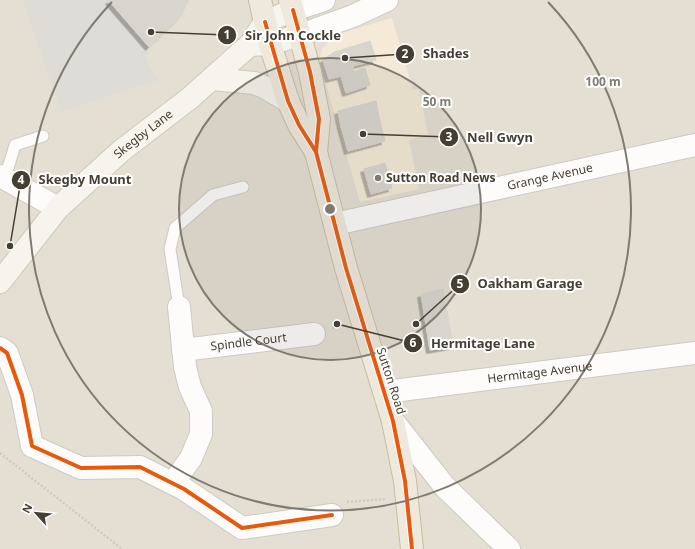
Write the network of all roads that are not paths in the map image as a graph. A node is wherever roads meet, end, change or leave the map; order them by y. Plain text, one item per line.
1 (260, 0) edge
2 (324, 0) edge
3 (387, 0) edge
4 (291, 5) edge
5 (265, 22) junction
6 (300, 34) junction
7 (260, 45) junction
8 (212, 79) junction
9 (288, 101) junction
10 (43, 136) dead end
11 (695, 145) edge
12 (316, 152) junction
13 (2, 177) edge
14 (243, 187) dead end
15 (58, 208) junction
16 (335, 224) junction
17 (0, 282) edge
18 (179, 307) joint
19 (314, 334) road end
20 (0, 348) edge
21 (183, 350) junction
22 (695, 353) edge
23 (385, 392) junction
24 (393, 421) junction
25 (173, 483) junction
26 (332, 515) road end
27 (412, 549) edge
28 (508, 549) edge

1 - 5 highway, Sutton Road
2 - 4 street
3 - 6 street
4 - 5 main road
4 - 6 highway, Sutton Road
5 - 7 highway, Sutton Road
6 - 7 main road
6 - 12 highway, Sutton Road
7 - 8 main road, Skegby Lane
7 - 9 highway, Sutton Road
8 - 9 main road
8 - 15 main road, Skegby Lane
9 - 12 highway, Sutton Road
10 - 13 lane
11 - 16 street, Grange Avenue
12 - 16 highway, Sutton Road
13 - 15 street
14 - 18 lane
15 - 17 main road, Skegby Lane
16 - 23 highway, Sutton Road
18 - 21 street
19 - 21 street, Spindle Court
20 - 25 street
21 - 25 street
22 - 23 street, Hermitage Avenue
23 - 24 highway, Sutton Road
24 - 27 highway, Sutton Road
24 - 28 street
25 - 26 street

